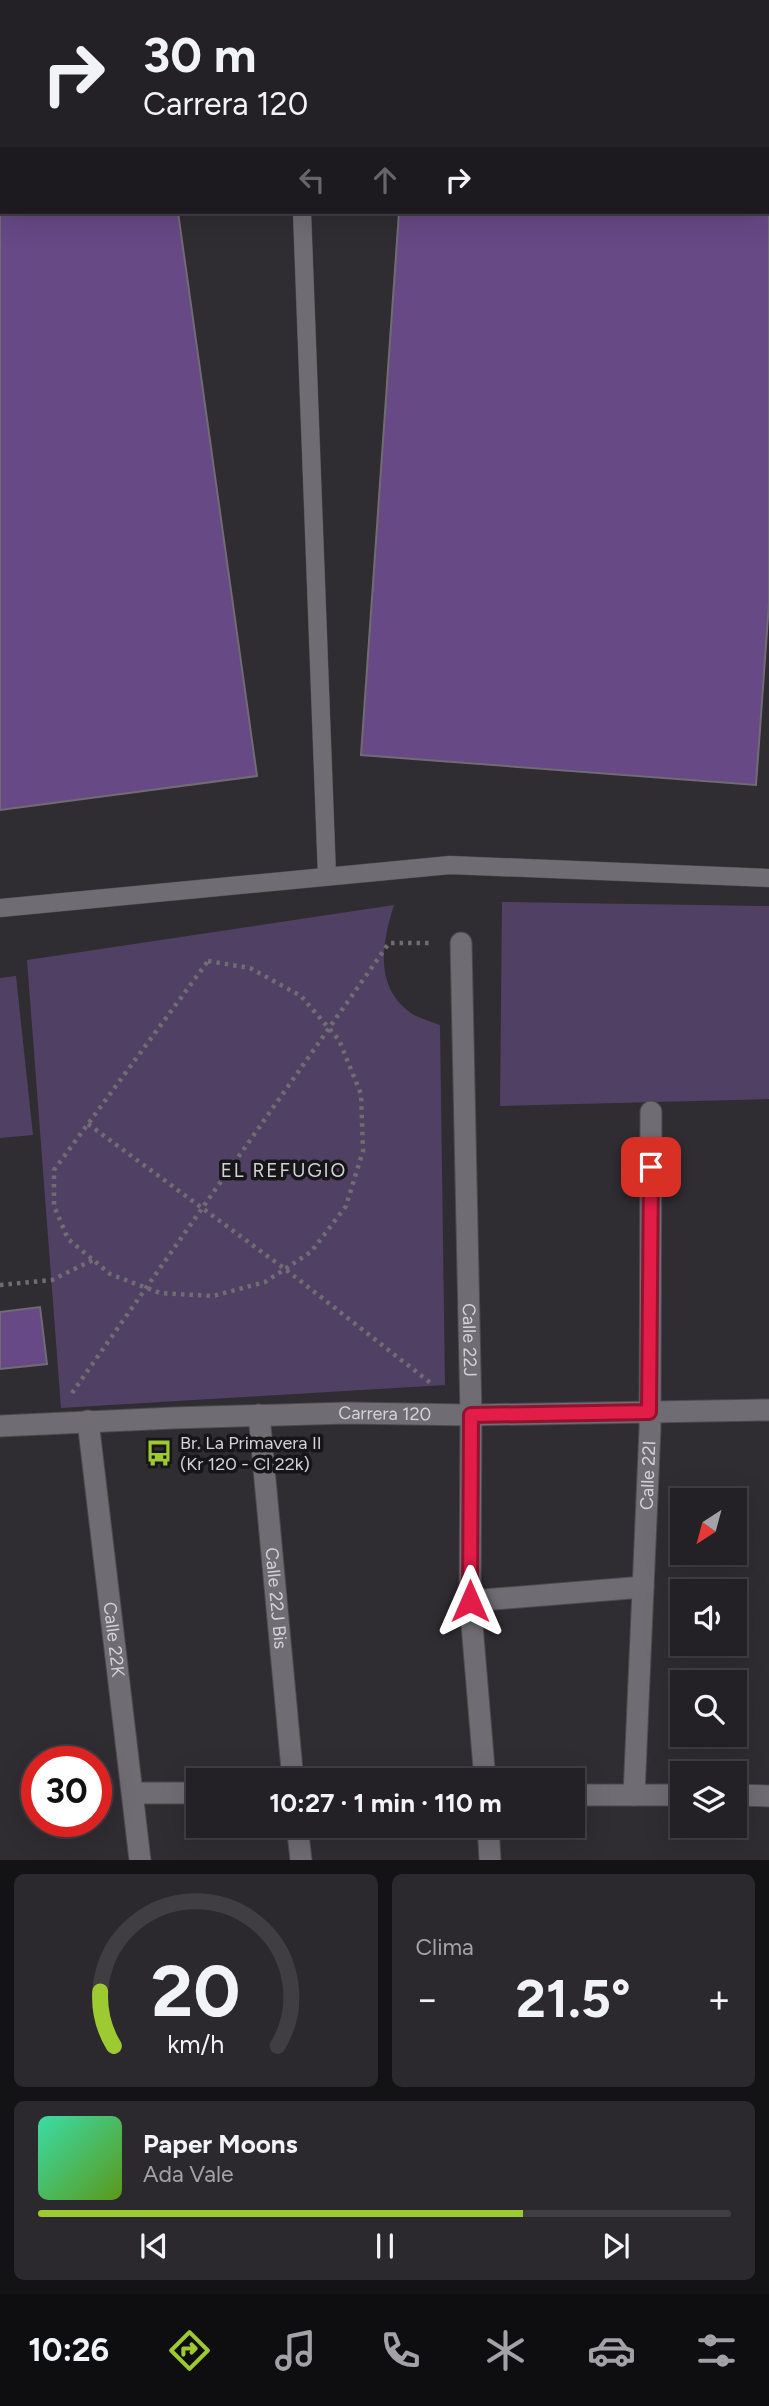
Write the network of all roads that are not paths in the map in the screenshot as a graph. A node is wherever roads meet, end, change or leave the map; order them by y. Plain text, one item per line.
1 (302, 214) edge
2 (327, 876) junction
3 (769, 878) edge
4 (0, 908) edge
5 (461, 943) road end
6 (651, 1112) dead end
7 (769, 1410) edge
8 (649, 1412) junction
9 (259, 1415) junction
10 (471, 1415) junction
11 (88, 1421) junction
12 (0, 1426) edge
13 (643, 1587) junction
14 (470, 1601) junction
15 (292, 1768) edge
16 (484, 1768) edge
17 (133, 1793) junction
18 (186, 1793) edge
19 (585, 1795) edge
20 (634, 1795) junction
21 (670, 1795) edge
22 (747, 1796) edge
23 (769, 1796) edge
24 (298, 1838) edge
25 (489, 1838) edge
26 (140, 1860) edge
27 (301, 1860) edge
28 (490, 1860) edge

1 - 2 lane
2 - 3 lane
2 - 4 lane
5 - 10 street, Calle 22J
6 - 8 street, Calle 22I
7 - 8 street, Carrera 120
8 - 10 street, Carrera 120
8 - 13 street, Calle 22I
9 - 10 street, Carrera 120
9 - 11 street, Carrera 120
9 - 15 street, Calle 22J Bis
10 - 14 street, Calle 22J
11 - 12 street, Carrera 120
11 - 17 street, Calle 22K
13 - 14 street
13 - 20 street, Calle 22I
14 - 16 street, Calle 22J
17 - 18 street
17 - 26 street, Calle 22K
19 - 20 street
20 - 21 street
22 - 23 street
24 - 27 street
25 - 28 street

